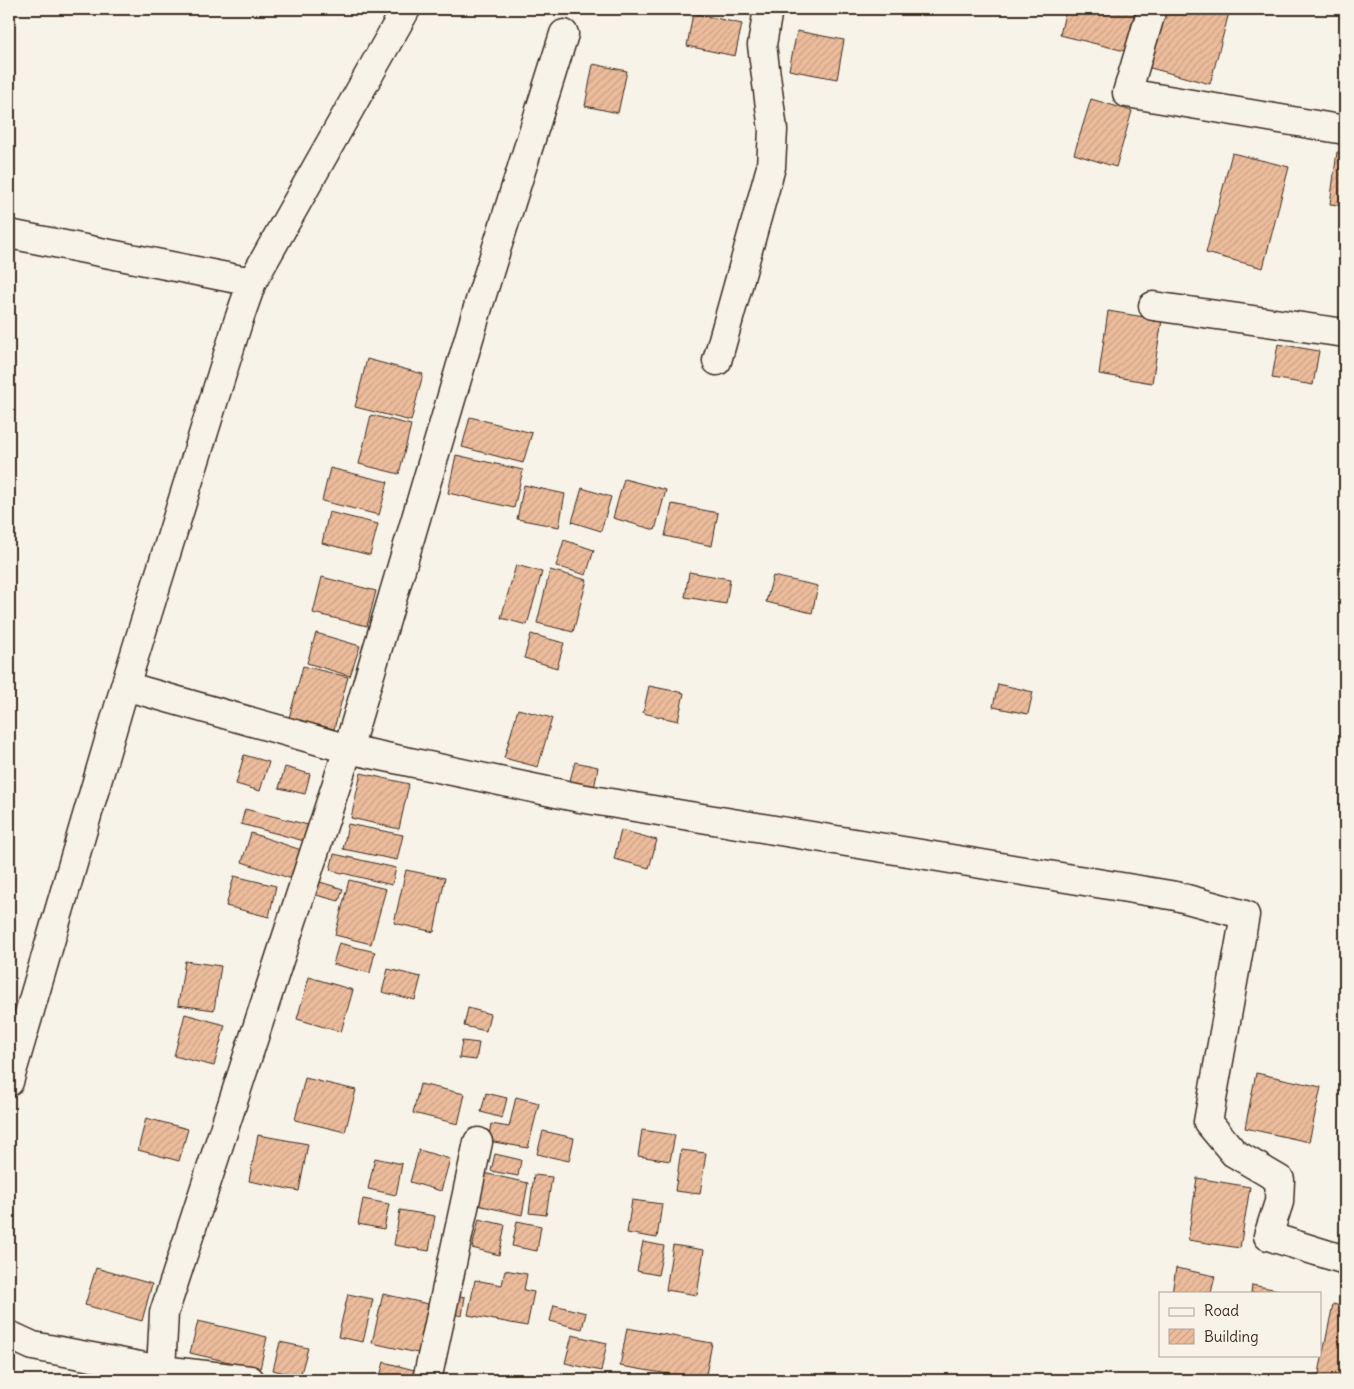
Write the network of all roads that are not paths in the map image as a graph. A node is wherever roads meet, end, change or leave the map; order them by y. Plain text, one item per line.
1 (406, 9) edge
2 (768, 9) edge
3 (1152, 9) edge
4 (564, 34) dead end
5 (1345, 130) edge
6 (9, 234) edge
7 (252, 282) junction
8 (1153, 306) dead end
9 (1345, 333) edge
10 (717, 361) dead end
11 (125, 686) junction
12 (348, 749) junction
13 (9, 1082) edge
14 (478, 1142) dead end
15 (1345, 1260) edge
16 (9, 1335) edge
17 (162, 1370) junction
18 (250, 1380) edge
19 (427, 1380) edge

1 - 7 street
2 - 10 street
3 - 5 street
4 - 12 street
6 - 7 street
7 - 11 street
8 - 9 street
11 - 12 street
11 - 13 street
12 - 15 street
12 - 17 street
14 - 19 street
16 - 17 street
17 - 18 street

